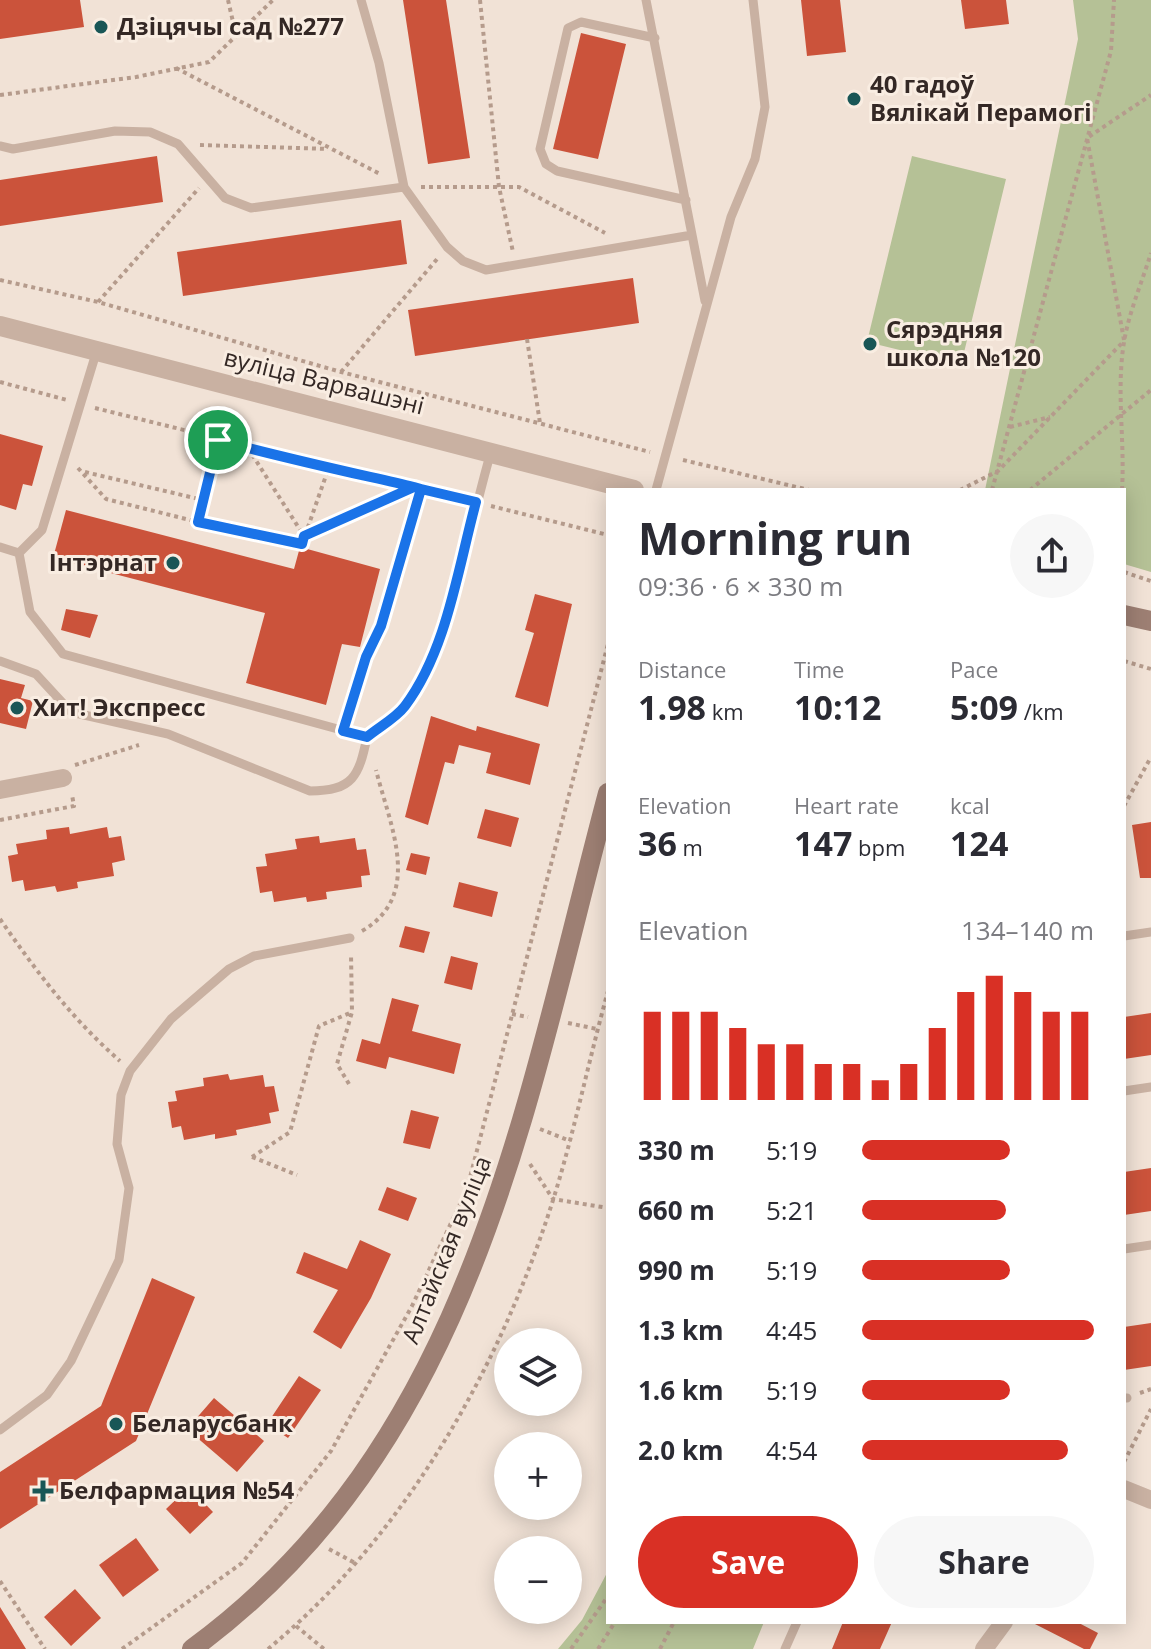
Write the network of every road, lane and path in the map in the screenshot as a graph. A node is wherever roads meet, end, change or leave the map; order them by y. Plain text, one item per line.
1 (228, 0) edge
2 (273, 0) edge
3 (361, 0) edge
4 (480, 0) edge
5 (646, 0) edge
6 (753, 0) edge
7 (1114, 0) edge
8 (236, 35) junction
9 (655, 38) junction
10 (0, 95) edge
11 (1151, 95) edge
12 (1087, 138) junction
13 (178, 144) junction
14 (0, 146) edge
15 (330, 149) dead end
16 (206, 180) junction
17 (404, 187) junction
18 (686, 200) junction
19 (692, 235) junction
20 (447, 247) junction
21 (1151, 253) edge
22 (516, 266) junction
23 (0, 280) edge
24 (98, 302) junction
25 (706, 304) junction
26 (0, 326) edge
27 (527, 339) dead end
28 (1124, 340) junction
29 (97, 350) junction
30 (341, 372) junction
31 (0, 382) edge
32 (1151, 390) edge
33 (79, 403) junction
34 (1119, 415) junction
35 (1051, 417) junction
36 (540, 423) junction
37 (1010, 427) junction
38 (218, 440) junction
39 (248, 448) junction
40 (491, 452) junction
41 (650, 452) dead end
42 (66, 454) junction
43 (683, 460) dead end
44 (329, 467) junction
45 (82, 471) junction
46 (998, 471) junction
47 (414, 487) junction
48 (626, 488) edge
49 (657, 488) edge
50 (801, 488) edge
51 (964, 488) edge
52 (993, 488) edge
53 (1032, 488) edge
54 (1122, 488) edge
55 (421, 489) junction
56 (203, 500) junction
57 (476, 502) junction
58 (198, 522) junction
59 (606, 534) edge
60 (304, 536) junction
61 (0, 547) edge
62 (19, 553) junction
63 (1126, 573) edge
64 (1151, 581) edge
65 (1126, 615) edge
66 (1151, 621) edge
67 (606, 652) edge
68 (0, 661) edge
69 (1126, 662) edge
70 (1151, 669) edge
71 (343, 731) junction
72 (367, 737) junction
73 (129, 749) dead end
74 (1151, 757) edge
75 (68, 772) joint
76 (0, 790) edge
77 (606, 801) edge
78 (1126, 802) edge
79 (0, 919) edge
80 (1151, 932) edge
81 (1126, 936) edge
82 (350, 938) junction
83 (606, 998) edge
84 (352, 1012) junction
85 (512, 1014) junction
86 (531, 1017) dead end
87 (564, 1022) dead end
88 (597, 1029) junction
89 (130, 1071) junction
90 (349, 1084) dead end
91 (1151, 1087) edge
92 (1126, 1091) edge
93 (523, 1122) junction
94 (570, 1141) junction
95 (516, 1143) junction
96 (297, 1175) dead end
97 (553, 1199) junction
98 (606, 1208) edge
99 (1151, 1245) edge
100 (1126, 1249) edge
101 (1151, 1409) edge
102 (0, 1429) edge
103 (1126, 1458) edge
104 (1126, 1490) edge
105 (1151, 1500) edge
106 (311, 1539) junction
107 (355, 1563) junction
108 (0, 1581) edge
109 (606, 1599) edge
110 (606, 1604) edge
111 (601, 1605) junction
112 (614, 1624) edge
113 (673, 1624) edge
114 (796, 1624) edge
115 (1003, 1624) edge
116 (296, 1626) junction
117 (45, 1649) edge
118 (122, 1649) edge
119 (192, 1649) edge
120 (268, 1649) edge
121 (324, 1649) edge
122 (571, 1649) edge
123 (598, 1649) edge
124 (660, 1649) edge
125 (785, 1649) edge
126 (984, 1649) edge

1 - 8 path
2 - 8 path
3 - 17 lane
4 - 22 path
5 - 9 lane
6 - 25 lane
7 - 12 path
8 - 10 path
9 - 18 lane
9 - 18 lane
11 - 12 path
12 - 28 path
12 - 37 path
13 - 14 lane
13 - 15 path
13 - 16 lane
16 - 17 lane
16 - 24 path
17 - 20 lane
18 - 19 lane
19 - 22 lane
19 - 25 lane
20 - 22 lane
20 - 30 path
21 - 28 path
23 - 24 path
24 - 30 path
25 - 49 lane
26 - 29 street, вуліца Варвашэні
27 - 36 path
28 - 34 path
28 - 35 path
29 - 33 lane
29 - 40 street, вуліца Варвашэні
30 - 36 path
31 - 33 path
32 - 34 path
33 - 38 path
33 - 42 lane
34 - 53 path
34 - 54 path
35 - 37 path
35 - 46 path
36 - 41 path
37 - 46 path
38 - 39 path
38 - 56 path
39 - 44 path
39 - 60 path
40 - 48 street, вуліца Варвашэні
40 - 57 lane
42 - 45 path
42 - 62 lane
43 - 50 path
44 - 47 path
44 - 60 path
45 - 56 path
45 - 58 path
46 - 51 path
46 - 52 path
47 - 55 path
47 - 60 path
55 - 57 path
55 - 71 path
56 - 58 path
57 - 59 path
57 - 72 lane
58 - 60 path
61 - 62 lane
62 - 71 lane
63 - 64 path
65 - 66 main road
67 - 85 path
68 - 72 lane
69 - 70 path
71 - 72 lane
72 - 82 path
73 - 75 path
74 - 78 path
75 - 76 street
77 - 93 main road, Алтайская вуліца
79 - 89 path
80 - 81 lane
82 - 84 path
82 - 89 lane
83 - 88 path
84 - 90 path
84 - 96 path
85 - 86 path
85 - 118 path
87 - 88 path
88 - 94 path
89 - 102 lane
91 - 92 lane
93 - 94 path
93 - 95 main road, Алтайская вуліца
94 - 97 path
95 - 97 path
95 - 106 main road, Алтайская вуліца
97 - 98 path
97 - 107 path
99 - 100 lane
101 - 103 path
104 - 105 street
106 - 107 path
106 - 119 main road, Алтайская вуліца
107 - 116 path
108 - 117 path
109 - 111 path
110 - 111 path
111 - 122 path
112 - 123 path
113 - 124 path
114 - 125 lane
115 - 126 street
116 - 120 path
116 - 121 path

